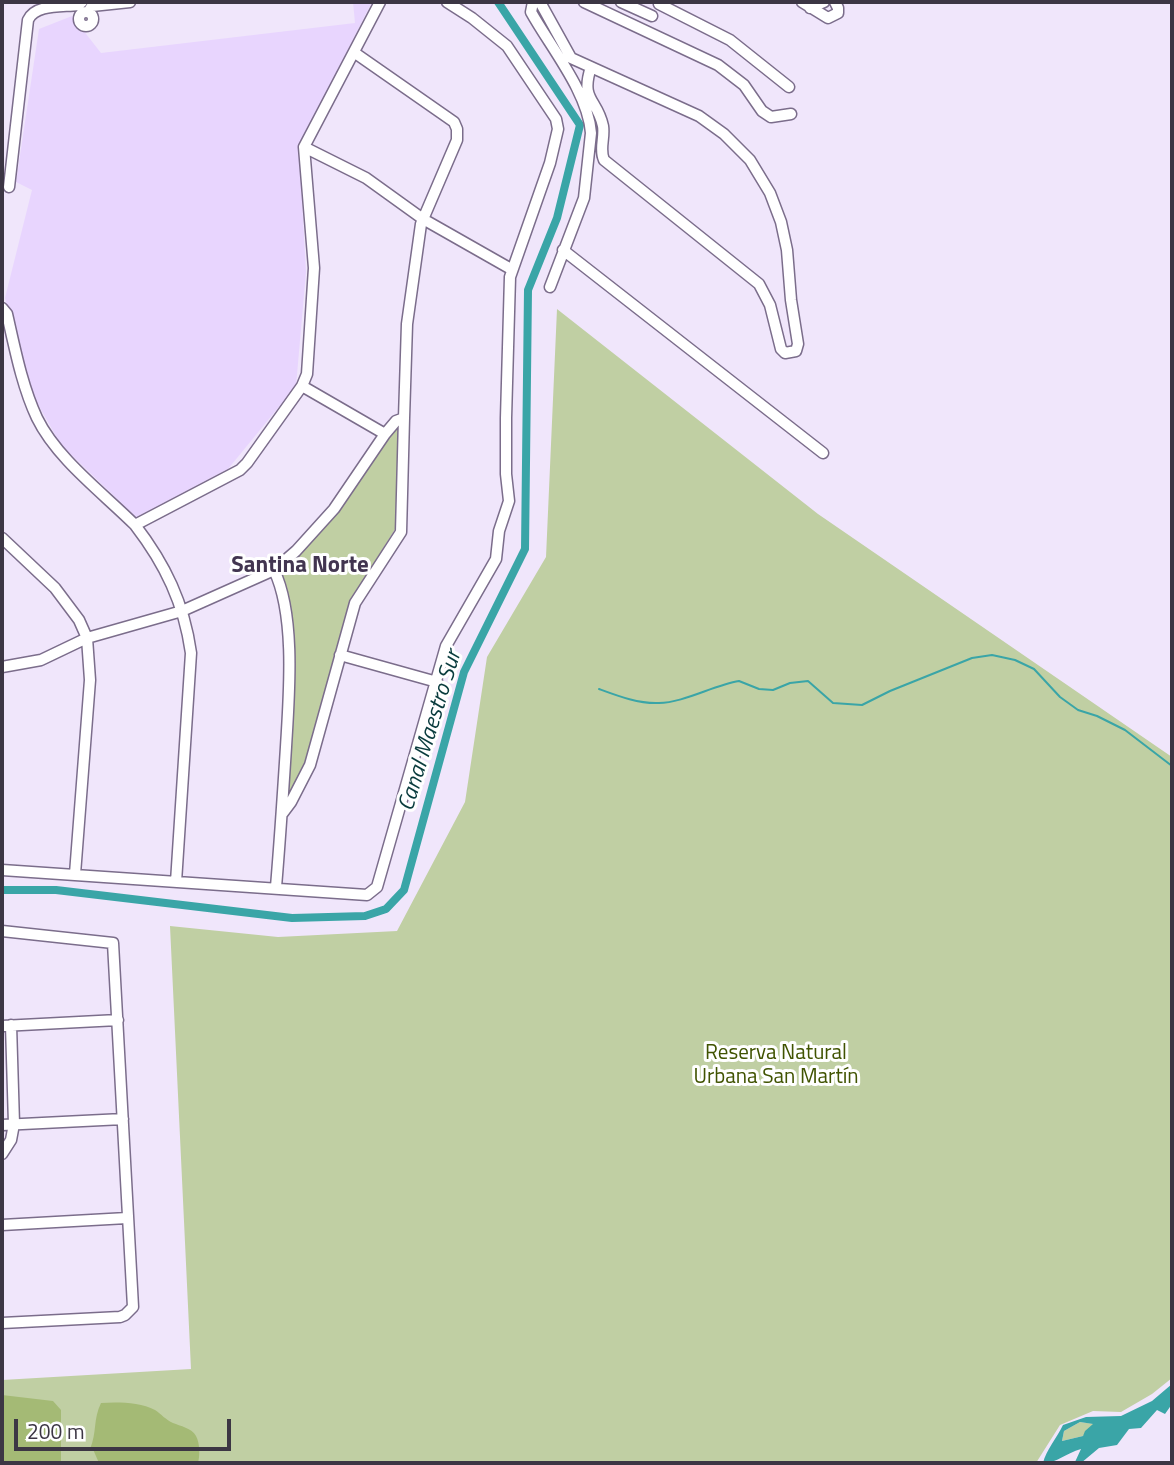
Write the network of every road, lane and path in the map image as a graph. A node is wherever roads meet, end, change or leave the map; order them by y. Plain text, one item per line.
1 (130, 2) edge
2 (380, 2) edge
3 (447, 2) edge
4 (533, 2) edge
5 (540, 2) edge
6 (584, 2) edge
7 (621, 2) edge
8 (824, 2) edge
9 (835, 2) edge
10 (659, 3) edge
11 (806, 5) edge
12 (81, 7) edge
13 (652, 16) junction
14 (646, 30) junction
15 (355, 53) junction
16 (591, 67) junction
17 (789, 88) dead end
18 (791, 114) dead end
19 (304, 147) junction
20 (9, 187) dead end
21 (423, 219) junction
22 (564, 250) junction
23 (511, 269) junction
24 (551, 287) dead end
25 (2, 308) edge
26 (792, 308) junction
27 (771, 312) junction
28 (302, 386) junction
29 (404, 418) junction
30 (385, 434) junction
31 (823, 453) dead end
32 (135, 525) junction
33 (2, 538) edge
34 (274, 570) junction
35 (182, 611) junction
36 (87, 638) junction
37 (340, 654) junction
38 (2, 667) edge
39 (436, 682) junction
40 (282, 814) junction
41 (2, 870) edge
42 (75, 874) junction
43 (176, 882) junction
44 (276, 887) junction
45 (2, 931) edge
46 (118, 1020) junction
47 (7, 1025) edge
48 (123, 1119) junction
49 (14, 1124) junction
50 (2, 1125) edge
51 (2, 1154) edge
52 (127, 1218) junction
53 (2, 1225) edge
54 (2, 1322) edge

1 - 12 street
2 - 15 street
3 - 23 street
4 - 22 street
5 - 16 street
6 - 14 street
7 - 13 street
8 - 11 street
9 - 11 street
10 - 13 street
10 - 17 street
12 - 20 street
13 - 14 street
14 - 18 street
15 - 19 street
15 - 21 street
16 - 26 street
16 - 27 street
19 - 21 street
19 - 28 street
21 - 23 street
21 - 29 street
22 - 24 street
22 - 31 street
23 - 39 street
25 - 32 street
26 - 27 street
26 - 27 street
28 - 30 street
28 - 32 street
29 - 30 street
29 - 37 street
30 - 34 street
32 - 35 street
33 - 36 street
34 - 35 street
34 - 40 street
35 - 36 street
35 - 43 street
36 - 38 street
36 - 42 street
37 - 39 street
37 - 40 street
39 - 44 street
40 - 44 street
41 - 42 street
42 - 43 street
43 - 44 street
45 - 46 street
46 - 47 street
46 - 48 street
47 - 49 street
48 - 49 street
48 - 52 street
49 - 50 street
49 - 51 street
52 - 53 street
52 - 54 street

